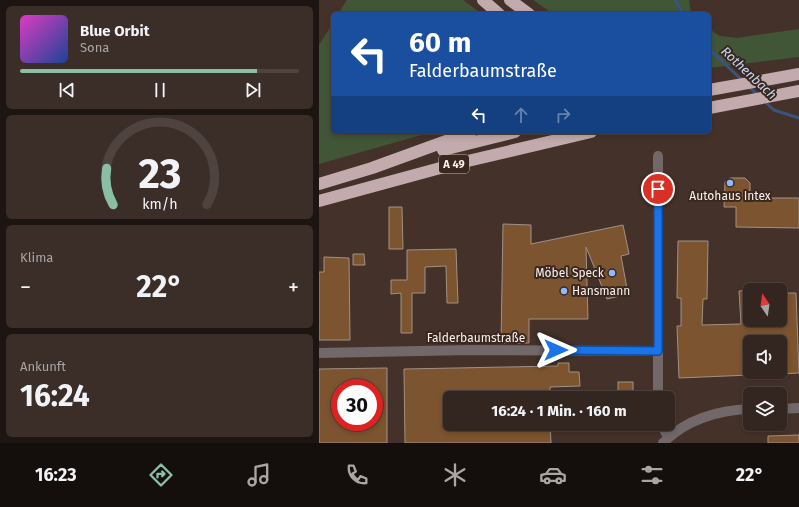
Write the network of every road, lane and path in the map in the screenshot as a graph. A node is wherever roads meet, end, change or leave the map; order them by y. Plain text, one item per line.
1 (483, 0) edge
2 (510, 0) edge
3 (497, 12) edge
4 (526, 12) edge
5 (799, 74) edge
6 (711, 82) edge
7 (735, 83) junction
8 (711, 89) edge
9 (799, 92) edge
10 (711, 108) edge
11 (465, 134) edge
12 (507, 134) edge
13 (582, 134) edge
14 (658, 156) dead end
15 (371, 168) junction
16 (319, 184) edge
17 (319, 201) edge
18 (658, 351) junction
19 (319, 352) edge
20 (658, 391) edge
21 (787, 408) edge
22 (799, 408) edge
23 (743, 411) edge
24 (665, 440) edge

1 - 3 highway
2 - 4 highway
5 - 7 highway
6 - 7 highway
7 - 8 highway
9 - 10 highway
11 - 15 highway
12 - 15 highway, A 49
13 - 17 highway, A 49
14 - 18 street
15 - 16 highway, A 49
18 - 19 street, Falderbaumstraße
18 - 20 street
21 - 22 street
23 - 24 street

